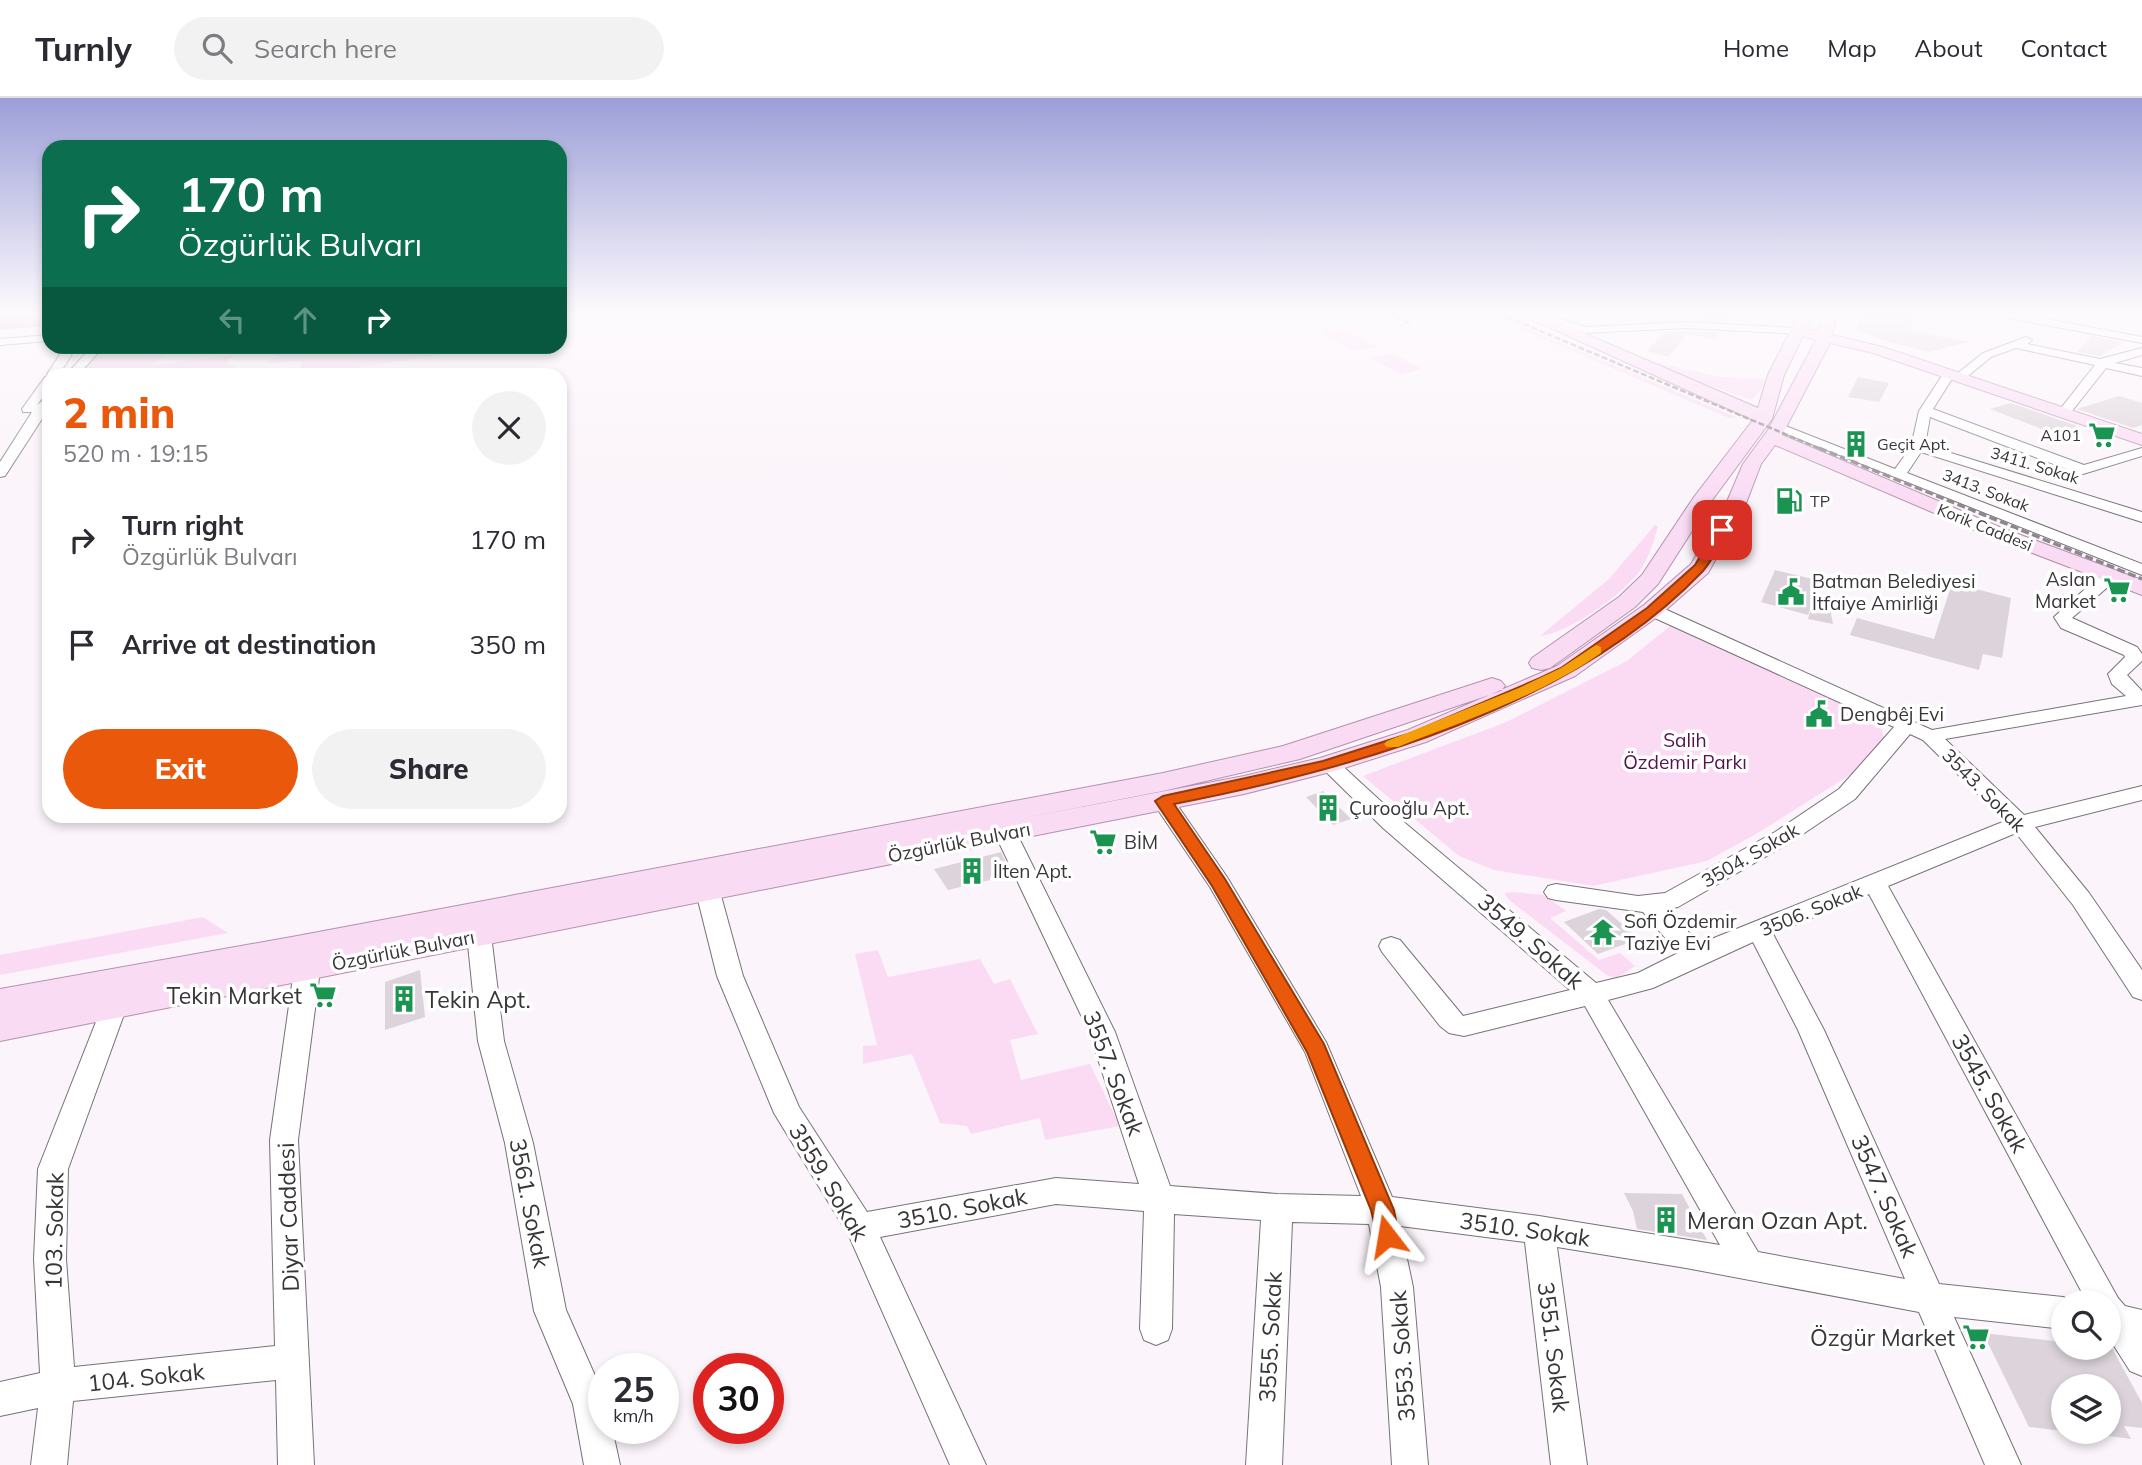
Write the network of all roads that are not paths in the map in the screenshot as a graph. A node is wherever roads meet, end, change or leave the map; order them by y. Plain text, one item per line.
1 (1674, 378) edge
2 (1776, 378) edge
3 (1798, 378) edge
4 (1953, 378) edge
5 (1970, 378) edge
6 (1972, 378) edge
7 (2091, 378) edge
8 (42, 390) edge
9 (42, 408) edge
10 (2067, 408) junction
11 (1924, 411) junction
12 (1773, 423) junction
13 (2142, 434) edge
14 (2142, 440) edge
15 (1918, 447) junction
16 (0, 449) edge
17 (2142, 452) edge
18 (2083, 470) junction
19 (0, 473) edge
20 (1898, 475) junction
21 (2040, 485) junction
22 (2142, 517) edge
23 (1685, 526) junction
24 (1718, 536) junction
25 (2142, 569) edge
26 (2111, 575) junction
27 (2142, 588) edge
28 (1652, 610) junction
29 (2141, 699) edge
30 (1908, 725) junction
31 (1930, 736) junction
32 (1328, 764) junction
33 (2142, 793) edge
34 (1163, 801) junction
35 (2020, 823) junction
36 (1006, 832) junction
37 (1875, 884) junction
38 (708, 891) junction
39 (1556, 892) dead end
40 (1649, 903) junction
41 (1759, 930) junction
42 (479, 935) junction
43 (1391, 946) dead end
44 (1695, 956) junction
45 (307, 970) junction
46 (2142, 990) edge
47 (1591, 993) junction
48 (0, 1002) edge
49 (114, 1006) junction
50 (0, 1027) edge
51 (1159, 1199) junction
52 (1277, 1208) junction
53 (1382, 1210) junction
54 (860, 1227) junction
55 (1539, 1230) junction
56 (1749, 1266) junction
57 (2101, 1290) edge
58 (1931, 1299) junction
59 (2051, 1312) edge
60 (2121, 1325) edge
61 (1156, 1329) dead end
62 (2142, 1359) edge
63 (293, 1362) junction
64 (58, 1387) junction
65 (0, 1399) edge
66 (49, 1465) edge
67 (296, 1465) edge
68 (602, 1465) edge
69 (968, 1465) edge
70 (1264, 1465) edge
71 (1410, 1465) edge
72 (1569, 1465) edge
73 (2003, 1465) edge

1 - 12 main road
2 - 12 main road
3 - 12 main road
4 - 11 street
5 - 14 main road
6 - 10 main road
7 - 10 street
8 - 16 street
9 - 19 street
10 - 13 main road
11 - 15 street
11 - 18 street
12 - 20 street, 3413. Sokak
12 - 23 main road, Özgürlük Bulvarı
12 - 24 main road, Özgürlük Bulvarı
12 - 26 main road, Korik Caddesi
15 - 20 street
15 - 21 street, 3411. Sokak
17 - 18 street
18 - 21 street
20 - 25 street, 3413. Sokak
21 - 22 street, 3411. Sokak
23 - 24 main road
23 - 48 main road, Özgürlük Bulvarı
24 - 28 main road, Özgürlük Bulvarı
26 - 27 main road, Korik Caddesi
26 - 29 street
28 - 30 street, 3543. Sokak
28 - 32 main road, Özgürlük Bulvarı
29 - 31 street
30 - 31 street, 3543. Sokak
30 - 40 street, 3504. Sokak
31 - 35 street, 3543. Sokak
32 - 34 main road, Özgürlük Bulvarı
32 - 47 street, 3549. Sokak
33 - 35 street, 3506. Sokak
34 - 36 main road, Özgürlük Bulvarı
34 - 53 street, 3553. Sokak
35 - 37 street, 3506. Sokak
35 - 46 street, 3543. Sokak
36 - 38 main road, Özgürlük Bulvarı
36 - 51 street, 3557. Sokak
37 - 41 street, 3506. Sokak
37 - 57 street, 3545. Sokak
38 - 42 main road, Özgürlük Bulvarı
38 - 54 street, 3559. Sokak
39 - 40 street, 3504. Sokak
40 - 44 street
41 - 44 street, 3506. Sokak
41 - 58 street, 3547. Sokak
42 - 45 main road, Özgürlük Bulvarı
42 - 68 street, 3561. Sokak
43 - 47 street, 3506. Sokak
44 - 47 street, 3506. Sokak
45 - 49 main road, Özgürlük Bulvarı
45 - 63 street, Diyar Caddesi
47 - 56 street, 3549. Sokak
49 - 50 main road, Özgürlük Bulvarı
49 - 64 street, 103. Sokak
51 - 52 street, 3510. Sokak
51 - 54 street, 3510. Sokak
51 - 61 street, 3557. Sokak
52 - 53 street, 3510. Sokak
52 - 70 street, 3555. Sokak
53 - 55 street, 3510. Sokak
53 - 71 street, 3553. Sokak
54 - 69 street, 3559. Sokak
55 - 56 street, 3510. Sokak
55 - 72 street, 3551. Sokak
56 - 58 street, 3510. Sokak
58 - 59 street, 3510. Sokak
58 - 73 street, 3547. Sokak
60 - 62 street, 3545. Sokak
63 - 64 street, 104. Sokak
63 - 67 street, Diyar Caddesi
64 - 65 street, 104. Sokak
64 - 66 street, 103. Sokak

